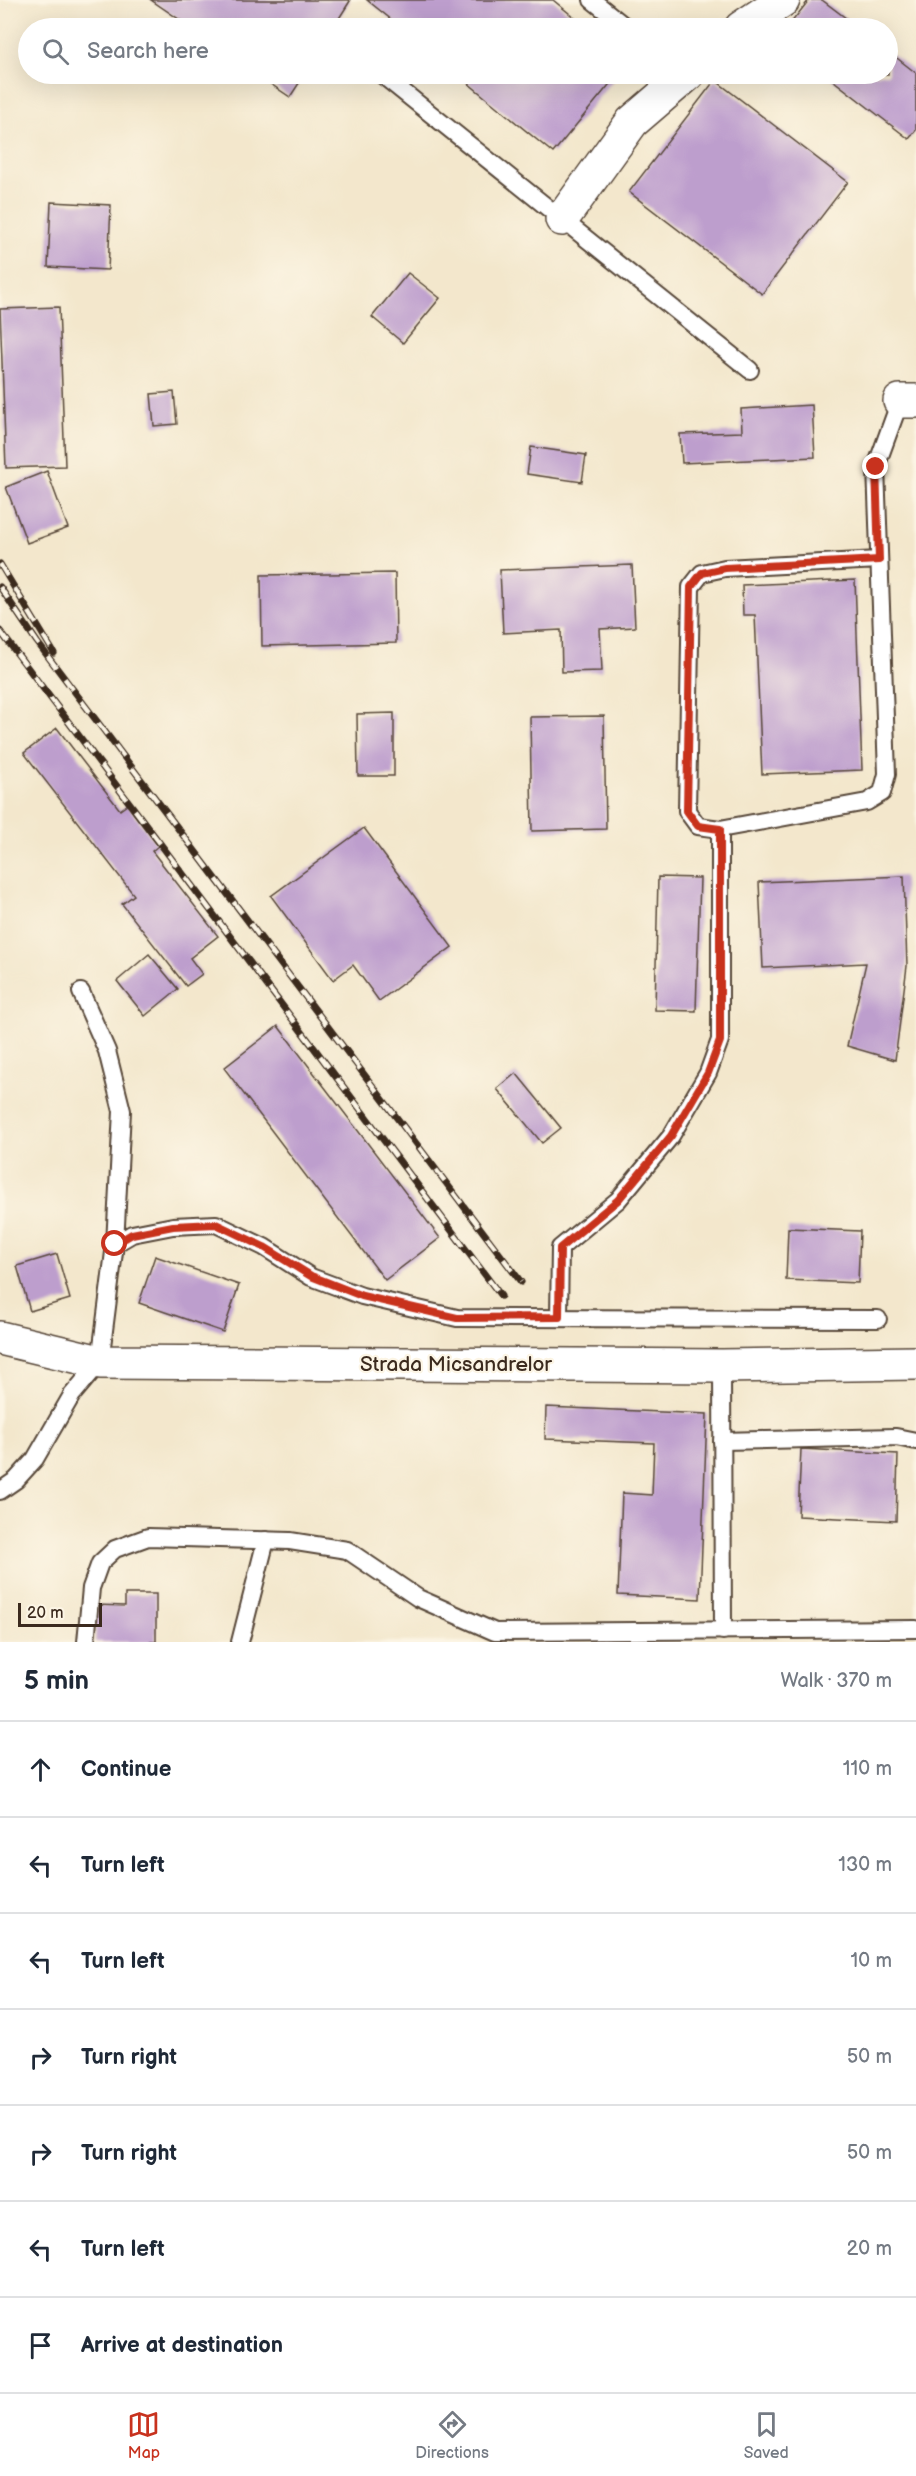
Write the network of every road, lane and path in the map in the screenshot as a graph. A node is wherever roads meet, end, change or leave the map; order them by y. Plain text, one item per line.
1 (592, 0) edge
2 (783, 0) edge
3 (614, 18) edge
4 (756, 18) edge
5 (393, 84) edge
6 (673, 84) edge
7 (562, 219) junction
8 (750, 370) dead end
9 (908, 401) edge
10 (879, 560) junction
11 (720, 829) junction
12 (81, 992) dead end
13 (115, 1244) junction
14 (559, 1317) junction
15 (878, 1318) dead end
16 (0, 1338) edge
17 (100, 1362) junction
18 (916, 1363) edge
19 (722, 1366) junction
20 (722, 1441) junction
21 (916, 1441) edge
22 (0, 1491) edge
23 (266, 1540) junction
24 (916, 1629) edge
25 (723, 1630) junction
26 (637, 1636) edge
27 (86, 1642) edge
28 (240, 1642) edge

1 - 3 lane
2 - 4 street
5 - 7 lane
6 - 7 street
7 - 8 lane
9 - 10 lane
10 - 11 lane
10 - 11 lane
11 - 14 lane
12 - 13 lane
13 - 14 lane
13 - 17 lane
14 - 15 lane
16 - 17 street, Strada Micsandrelor
17 - 19 street, Strada Micsandrelor
17 - 22 lane
18 - 19 street, Strada Micsandrelor
19 - 20 lane
20 - 21 lane
20 - 25 lane
23 - 26 lane
23 - 27 lane
23 - 28 lane
24 - 25 lane
25 - 26 lane

